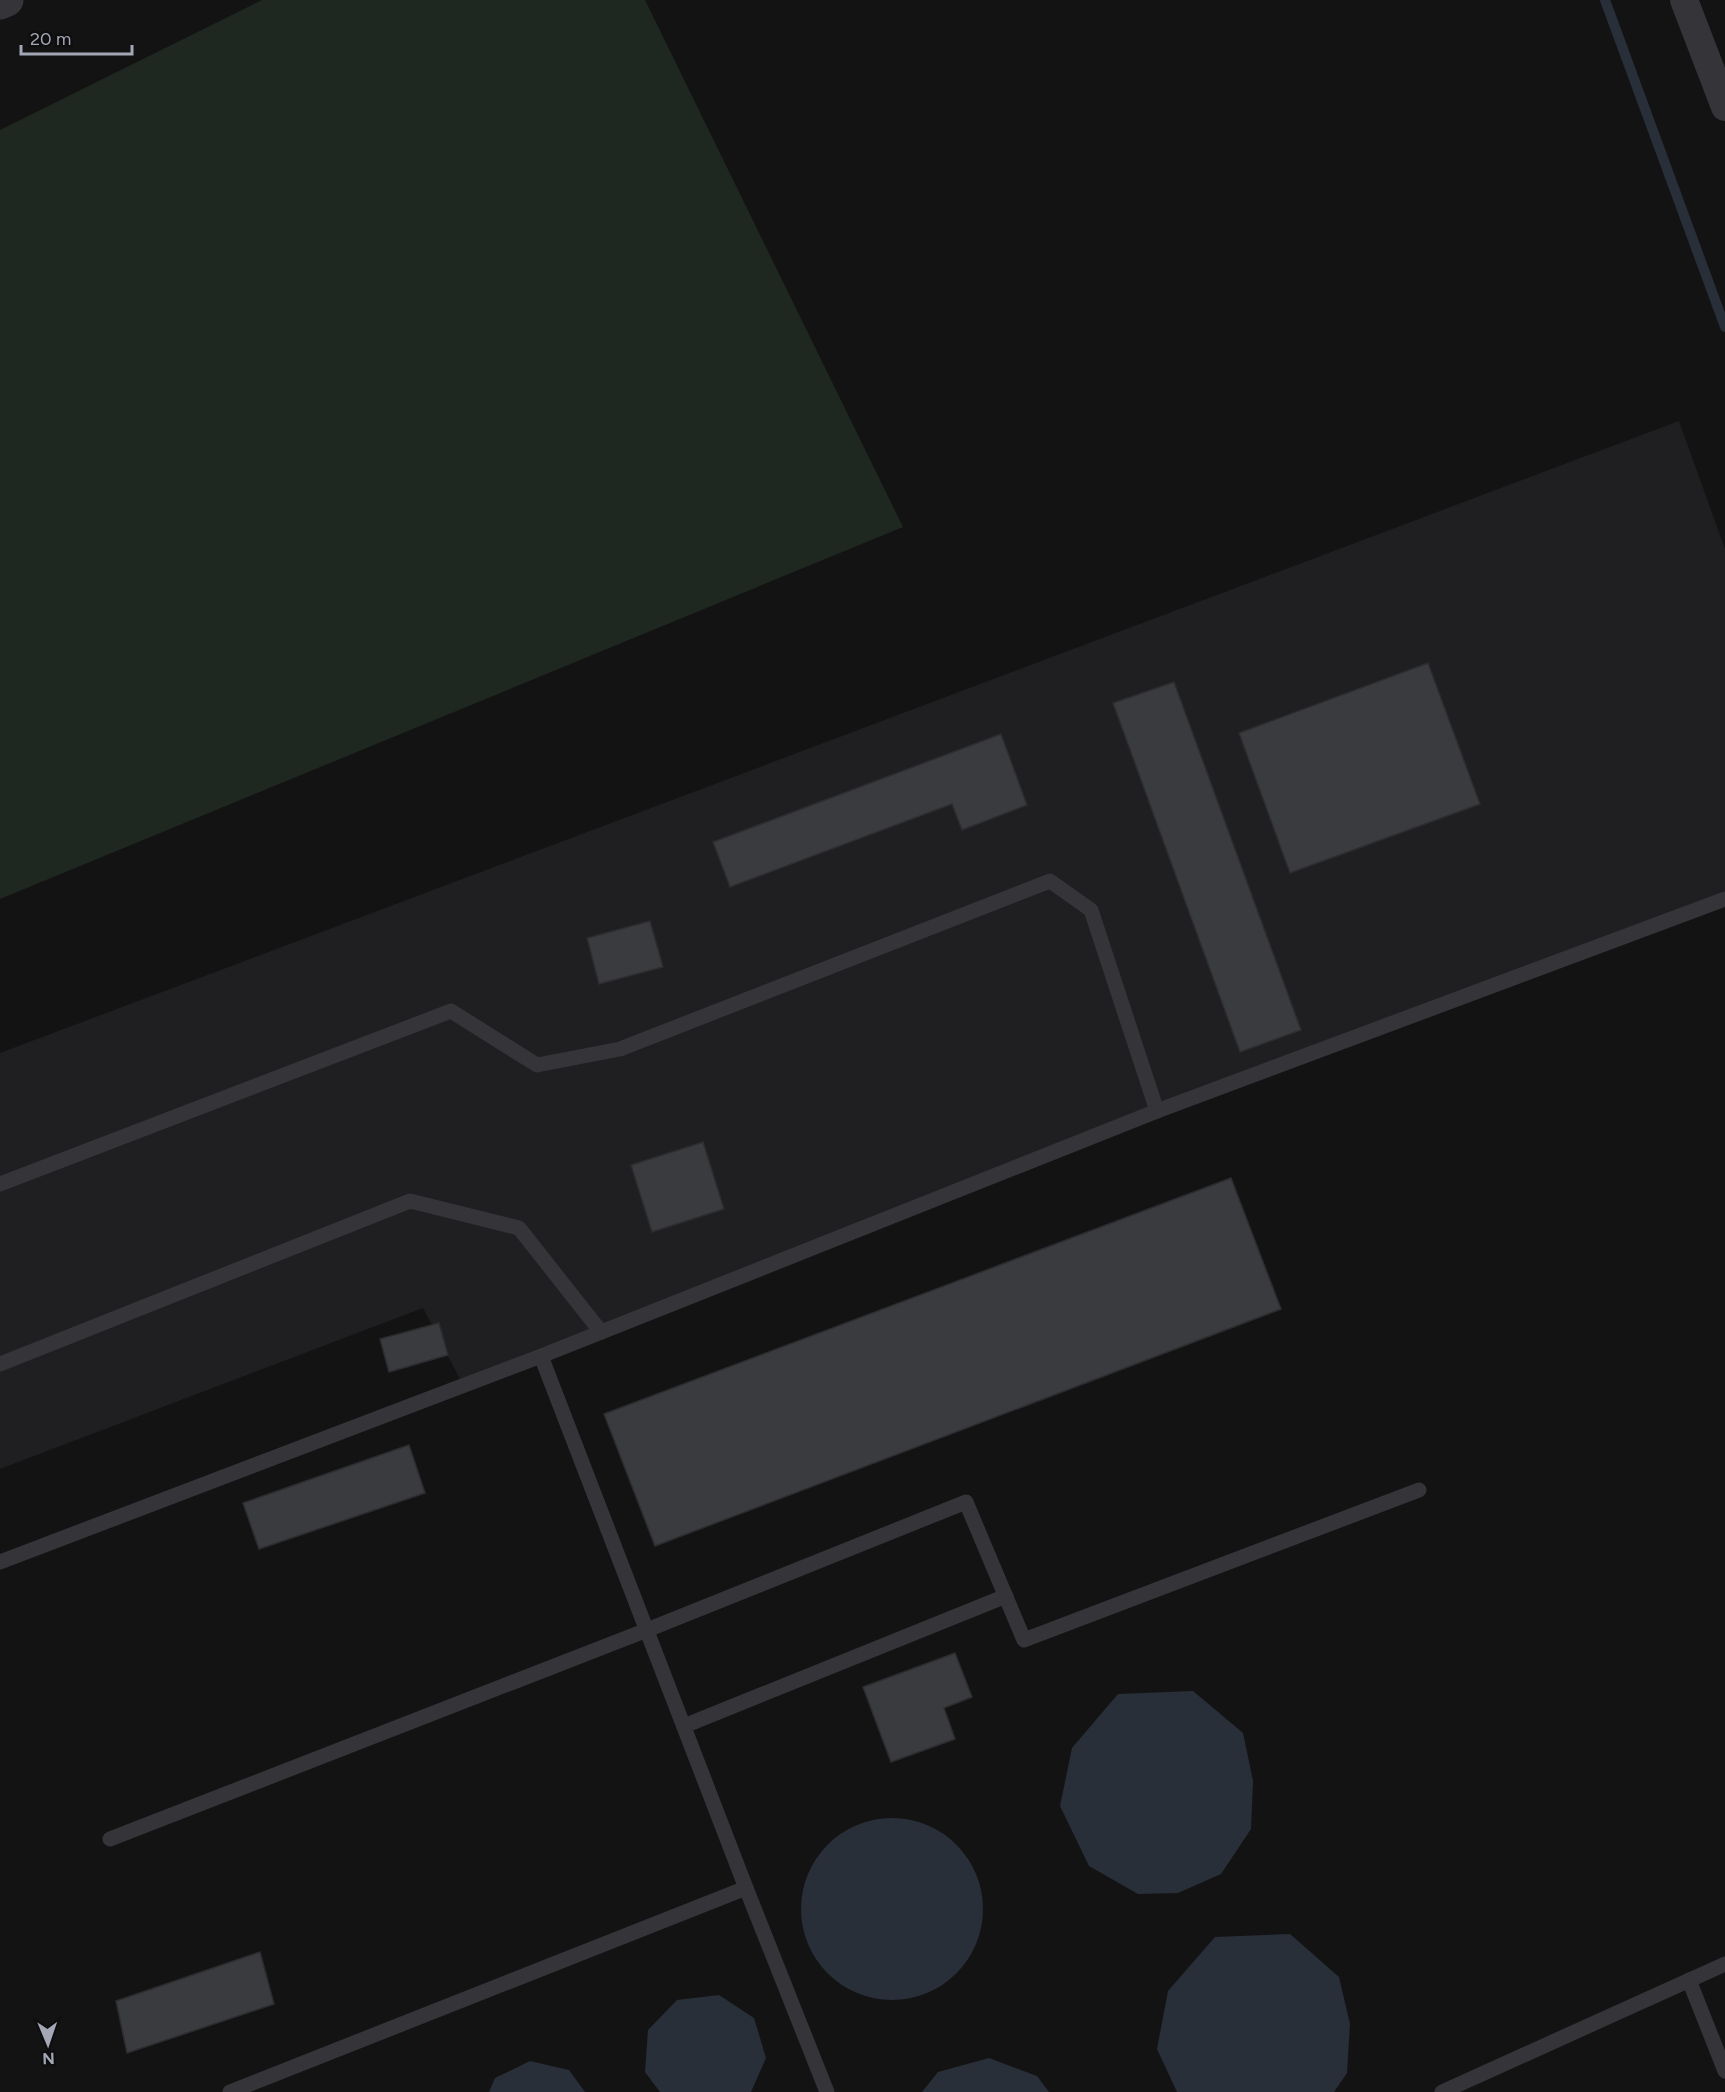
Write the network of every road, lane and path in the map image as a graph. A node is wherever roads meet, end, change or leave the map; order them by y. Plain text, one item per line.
1 (7, 0) edge
2 (1684, 0) edge
3 (0, 3) edge
4 (1725, 106) edge
5 (1725, 898) edge
6 (1157, 1111) junction
7 (0, 1184) edge
8 (601, 1332) junction
9 (541, 1356) junction
10 (0, 1364) edge
11 (1419, 1490) dead end
12 (0, 1562) edge
13 (1006, 1596) junction
14 (647, 1630) junction
15 (684, 1726) junction
16 (110, 1839) dead end
17 (746, 1888) junction
18 (1725, 1964) edge
19 (1689, 1980) junction
20 (1725, 2071) edge
21 (230, 2092) edge
22 (827, 2092) edge
23 (1442, 2092) edge

1 - 3 street
2 - 4 street
5 - 6 lane
6 - 7 lane
6 - 8 lane
8 - 9 lane
8 - 10 lane
9 - 12 lane
9 - 14 lane
11 - 13 lane
13 - 14 lane
13 - 15 lane
14 - 15 lane
14 - 16 lane
15 - 17 lane
17 - 21 lane
17 - 22 lane
18 - 19 lane
19 - 20 lane
19 - 23 lane

